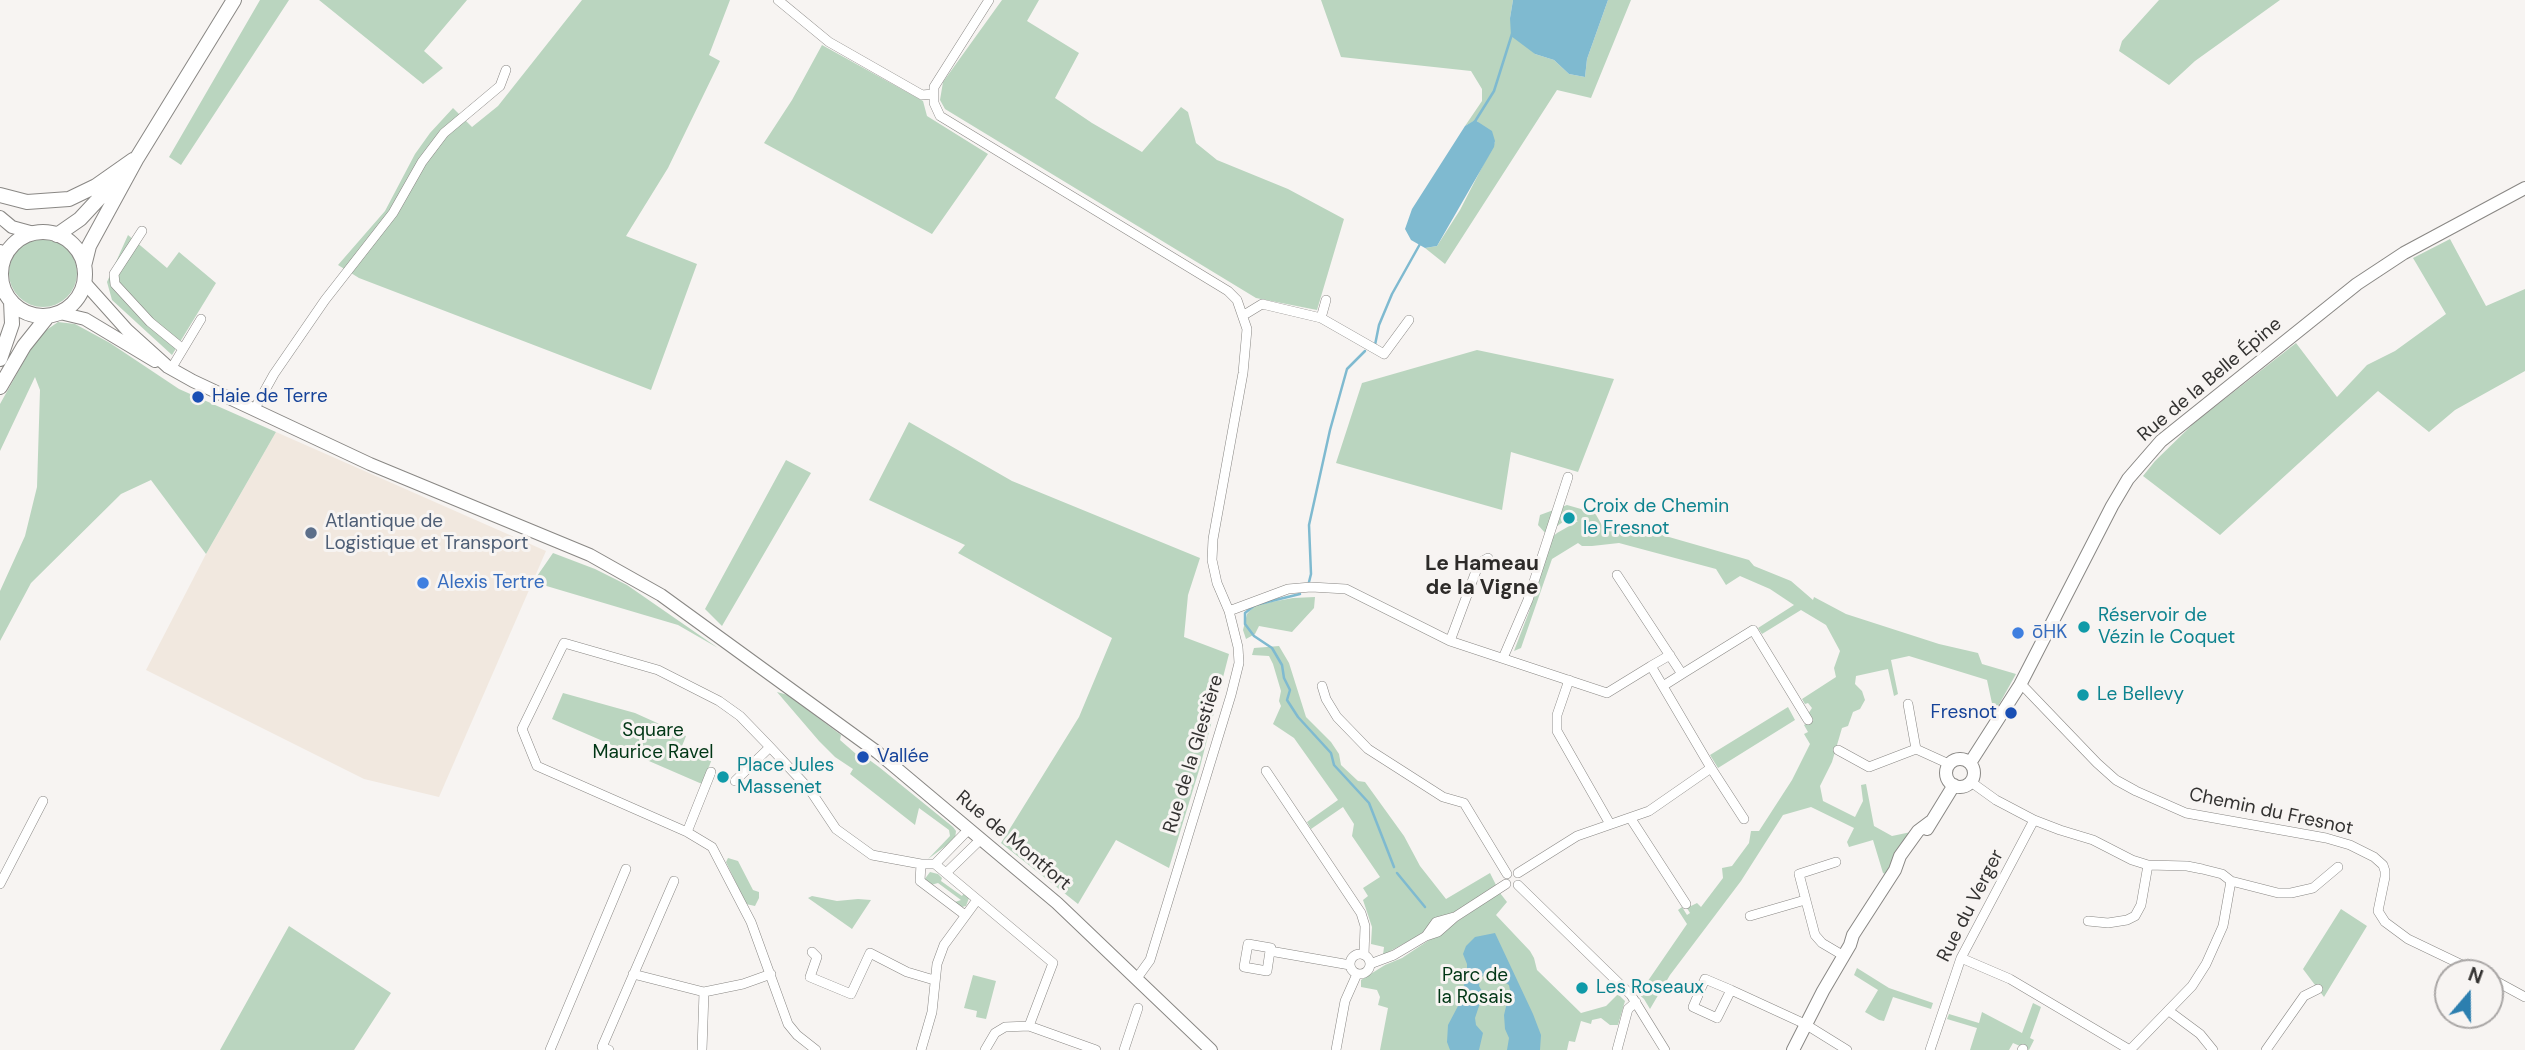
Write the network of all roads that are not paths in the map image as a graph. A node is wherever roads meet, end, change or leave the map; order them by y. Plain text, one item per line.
1 (234, 0) edge
2 (779, 0) edge
3 (989, 0) edge
4 (506, 70) dead end
5 (933, 94) junction
6 (137, 158) junction
7 (2525, 188) edge
8 (0, 195) edge
9 (0, 217) edge
10 (142, 231) dead end
11 (34, 233) junction
12 (57, 235) junction
13 (2, 255) edge
14 (84, 266) junction
15 (84, 282) junction
16 (1326, 300) dead end
17 (11, 301) junction
18 (54, 314) junction
19 (1244, 315) junction
20 (1321, 318) junction
21 (201, 319) dead end
22 (1409, 320) dead end
23 (183, 349) junction
24 (0, 359) edge
25 (169, 368) junction
26 (0, 387) edge
27 (254, 410) junction
28 (1568, 477) dead end
29 (1488, 558) dead end
30 (1617, 575) dead end
31 (1229, 611) junction
32 (1450, 641) junction
33 (1670, 655) junction
34 (1503, 658) junction
35 (1651, 666) junction
36 (1682, 674) junction
37 (1569, 680) junction
38 (2020, 685) junction
39 (1322, 686) dead end
40 (1663, 686) junction
41 (1908, 704) dead end
42 (1808, 720) dead end
43 (770, 747) junction
44 (1916, 749) junction
45 (1839, 750) dead end
46 (1970, 763) junction
47 (1949, 764) junction
48 (1711, 768) junction
49 (1266, 771) dead end
50 (711, 772) dead end
51 (735, 781) dead end
52 (1970, 782) junction
53 (1954, 785) junction
54 (43, 801) dead end
55 (1631, 819) junction
56 (1744, 819) dead end
57 (2034, 820) junction
58 (1610, 824) junction
59 (969, 829) junction
60 (687, 832) junction
61 (981, 839) junction
62 (1836, 862) dead end
63 (921, 864) junction
64 (935, 864) junction
65 (2148, 865) junction
66 (2338, 867) dead end
67 (626, 869) dead end
68 (946, 873) junction
69 (1518, 873) junction
70 (1506, 879) junction
71 (674, 881) dead end
72 (2231, 881) junction
73 (0, 884) edge
74 (1518, 885) junction
75 (977, 900) junction
76 (1805, 900) junction
77 (1686, 904) dead end
78 (965, 915) junction
79 (1750, 916) dead end
80 (2088, 922) dead end
81 (1847, 950) junction
82 (1270, 951) dead end
83 (812, 953) dead end
84 (1364, 955) junction
85 (1961, 958) junction
86 (2451, 959) edge
87 (1370, 964) junction
88 (1350, 965) junction
89 (633, 974) junction
90 (771, 974) junction
91 (1356, 974) junction
92 (1137, 978) junction
93 (934, 980) junction
94 (2504, 986) edge
95 (2318, 989) dead end
96 (1731, 990) junction
97 (705, 992) junction
98 (2525, 997) edge
99 (1636, 1002) junction
100 (1138, 1009) dead end
101 (2169, 1012) junction
102 (1805, 1024) junction
103 (1029, 1026) junction
104 (550, 1050) edge
105 (609, 1050) edge
106 (702, 1050) edge
107 (816, 1050) edge
108 (921, 1050) edge
109 (985, 1050) edge
110 (1096, 1050) edge
111 (1124, 1050) edge
112 (1211, 1050) edge
113 (1336, 1050) edge
114 (1617, 1050) edge
115 (1665, 1050) edge
116 (1793, 1050) edge
117 (1847, 1050) edge
118 (1930, 1050) edge
119 (2130, 1050) edge
120 (2214, 1050) edge
121 (2266, 1050) edge

1 - 6 main road
2 - 5 street
3 - 5 street
4 - 27 street
5 - 19 street
6 - 8 main road
6 - 12 main road
6 - 14 main road
7 - 38 main road, Rue de la Belle Épine
9 - 11 main road
10 - 23 street
11 - 12 main road
11 - 13 main road
12 - 14 main road
13 - 17 main road
14 - 15 main road
15 - 18 main road
15 - 25 main road
16 - 20 street
17 - 18 main road
17 - 24 main road
18 - 25 main road
18 - 26 main road
19 - 20 street
19 - 31 street, Rue de la Glestière
20 - 22 street
21 - 23 street
23 - 25 street
25 - 27 main road, Rue de Montfort
27 - 59 main road, Rue de Montfort
28 - 34 street
29 - 32 street
30 - 33 street
31 - 32 street
31 - 92 street, Rue de la Glestière
32 - 34 street
33 - 35 street
33 - 36 street
34 - 37 street
35 - 37 street
35 - 40 street
36 - 40 street
36 - 42 street
37 - 58 street
38 - 46 main road, Rue de la Belle Épine
38 - 86 street, Chemin du Fresnot
39 - 70 street
40 - 48 street
41 - 44 street
43 - 51 street
43 - 60 street
43 - 63 street
44 - 45 street
44 - 47 street
46 - 47 main road
46 - 52 main road
47 - 53 main road
48 - 55 street
48 - 56 street
49 - 84 street
50 - 60 street
52 - 53 main road
52 - 57 street
53 - 81 main road
54 - 73 street
55 - 58 street
55 - 77 street
57 - 65 street
57 - 85 street, Rue du Verger
58 - 69 street
59 - 61 main road, Rue de Montfort
59 - 64 street
60 - 90 street
61 - 68 street
61 - 92 main road, Rue de Montfort
62 - 76 street
63 - 64 street
63 - 78 street
64 - 68 street
65 - 72 street
65 - 80 street
66 - 72 street
67 - 104 street
68 - 75 street
69 - 70 street
69 - 74 street
70 - 74 street
70 - 87 street
71 - 89 street
72 - 101 street
74 - 99 street
75 - 78 street
75 - 103 street
76 - 79 street
76 - 81 street
78 - 93 street
81 - 102 main road
82 - 88 street
83 - 93 street
84 - 87 street
84 - 88 street
85 - 118 street, Rue du Verger
85 - 119 street
87 - 91 street
88 - 91 street
89 - 97 street
89 - 105 street
90 - 97 street
90 - 107 street
91 - 113 street
92 - 112 main road, Rue de Montfort
93 - 108 street
94 - 98 street
95 - 121 street
96 - 96 street
96 - 102 street
97 - 106 street
99 - 114 street
99 - 115 street
100 - 111 street
101 - 119 street
101 - 120 street
102 - 116 main road
102 - 117 street
103 - 109 street
103 - 110 street

